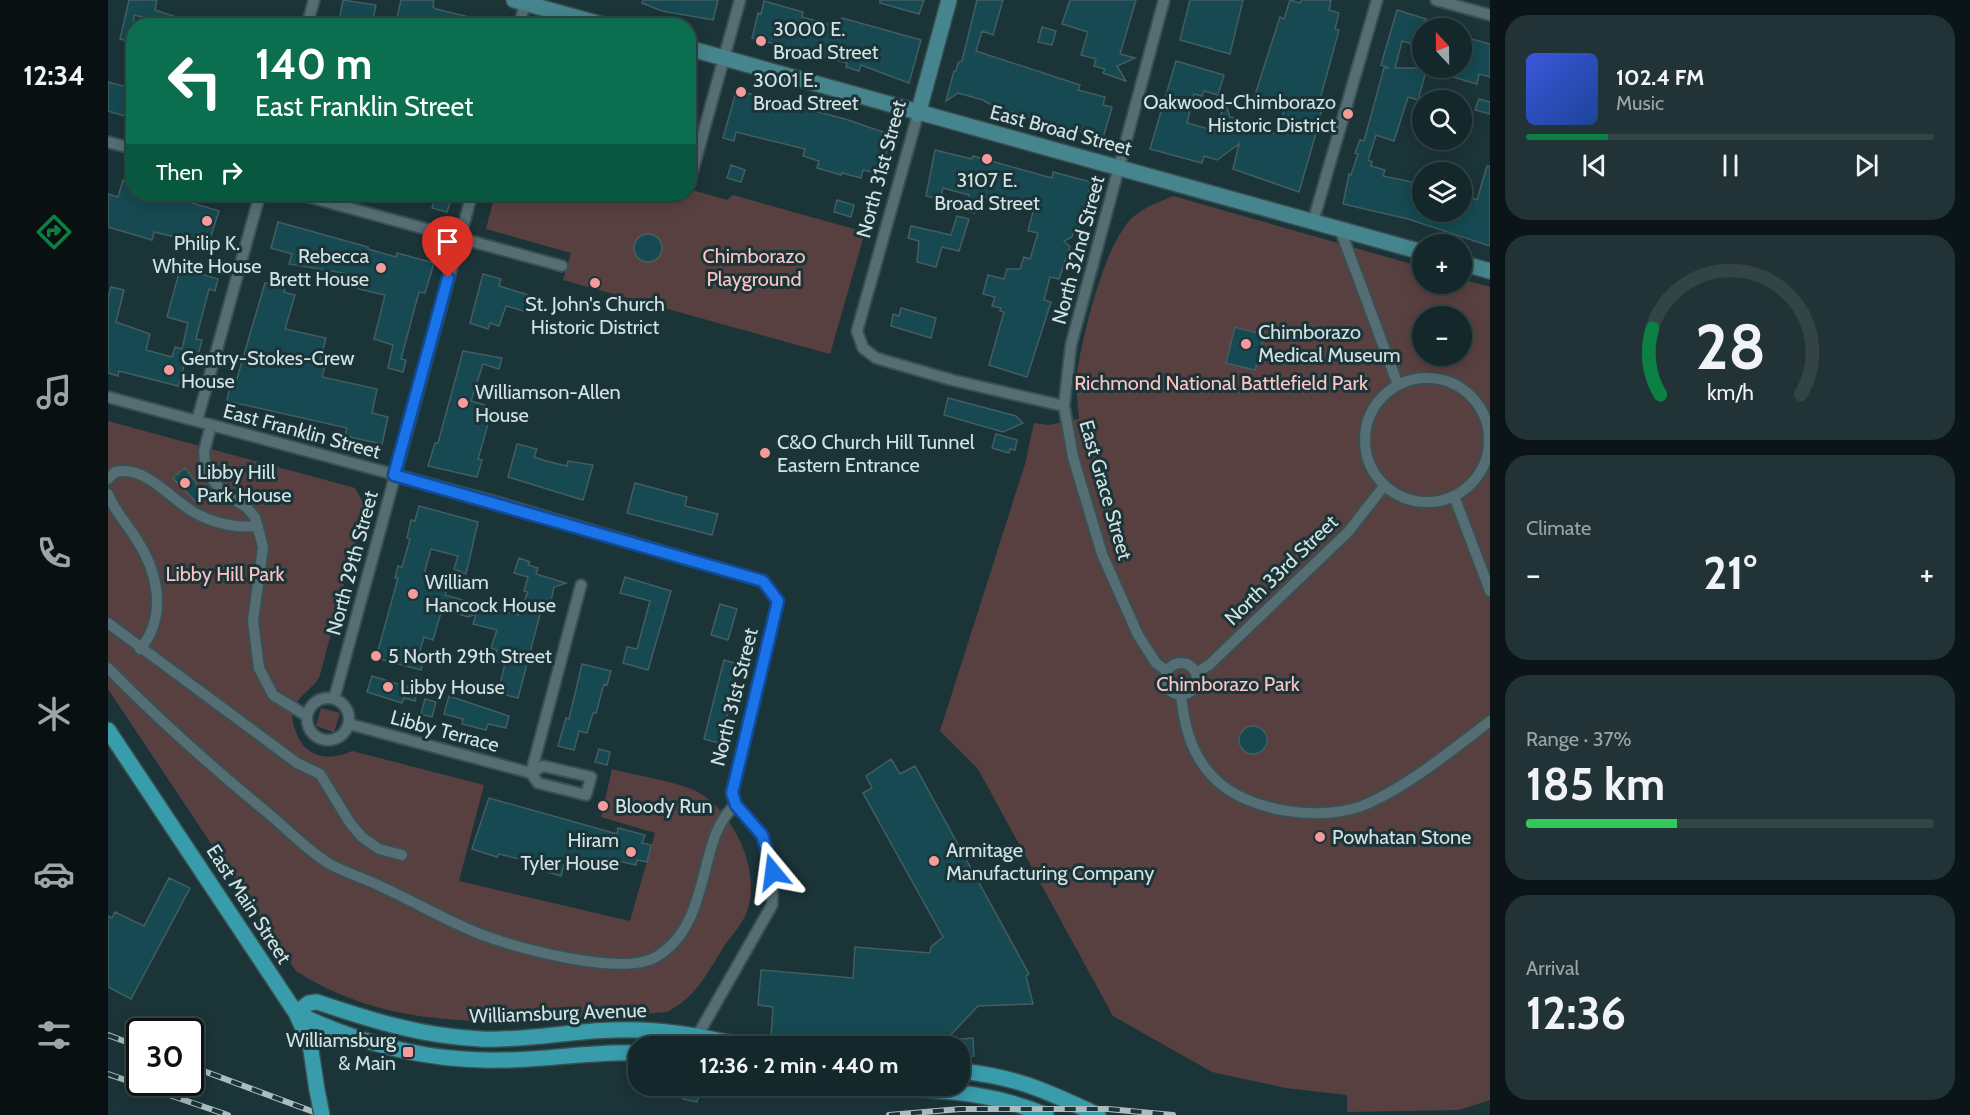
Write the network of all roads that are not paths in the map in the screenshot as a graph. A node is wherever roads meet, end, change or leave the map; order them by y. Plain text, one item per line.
1 (314, 0) edge
2 (740, 0) edge
3 (949, 0) edge
4 (1164, 0) edge
5 (1377, 0) edge
6 (1436, 0) edge
7 (522, 1) edge
8 (1490, 15) edge
9 (309, 18) edge
10 (520, 18) edge
11 (580, 18) edge
12 (696, 50) edge
13 (724, 58) junction
14 (918, 114) junction
15 (108, 142) edge
16 (126, 147) edge
17 (696, 158) edge
18 (1118, 167) junction
19 (258, 201) edge
20 (324, 201) edge
21 (470, 201) edge
22 (1312, 222) junction
23 (1340, 229) junction
24 (460, 237) junction
25 (1412, 249) edge
26 (562, 266) dead end
27 (1472, 266) edge
28 (1490, 271) edge
29 (863, 348) joint
30 (1398, 385) junction
31 (108, 397) edge
32 (1064, 406) junction
33 (1486, 407) edge
34 (197, 421) junction
35 (212, 425) junction
36 (394, 475) junction
37 (108, 479) edge
38 (1384, 486) junction
39 (108, 494) edge
40 (1454, 496) junction
41 (258, 526) junction
42 (763, 581) joint
43 (581, 585) dead end
44 (1490, 591) edge
45 (108, 623) edge
46 (140, 649) junction
47 (108, 668) edge
48 (1167, 671) junction
49 (1196, 673) junction
50 (1181, 695) junction
51 (334, 699) junction
52 (306, 716) junction
53 (1490, 721) edge
54 (349, 724) junction
55 (108, 729) edge
56 (531, 773) junction
57 (736, 805) junction
58 (402, 855) dead end
59 (296, 1013) junction
60 (657, 1036) edge
61 (697, 1036) edge
62 (628, 1053) edge
63 (970, 1072) edge
64 (970, 1093) edge
65 (322, 1115) edge
66 (1046, 1115) edge
67 (1098, 1115) edge

1 - 9 street
2 - 13 street
3 - 14 main road, North 31st Street
4 - 18 street, North 32nd Street
5 - 22 street
6 - 8 street
7 - 10 street
7 - 11 main road
12 - 13 main road, East Broad Street
13 - 14 main road, East Broad Street
13 - 17 street
14 - 18 main road, East Broad Street
14 - 29 street, North 31st Street
15 - 16 street
18 - 22 main road, East Broad Street
18 - 32 street, North 32nd Street
19 - 34 street
20 - 24 street
21 - 24 street, North 29th Street
22 - 23 main road, East Broad Street
23 - 25 main road, East Broad Street
23 - 30 street
24 - 26 street
24 - 36 street, North 29th Street
27 - 28 main road
29 - 32 street, East Grace Street
30 - 33 street
30 - 38 street
31 - 34 street, East Franklin Street
32 - 48 street, East Grace Street
33 - 40 street
34 - 35 street, East Franklin Street
35 - 36 street, East Franklin Street
35 - 41 street
36 - 42 street, East Franklin Street
36 - 51 street, North 29th Street
37 - 41 street
38 - 40 street
38 - 49 street, North 33rd Street
39 - 46 street
40 - 44 street
41 - 52 street
42 - 57 street, North 31st Street
43 - 56 street
45 - 46 street
46 - 58 street
47 - 57 street
48 - 49 street
48 - 50 street, East Grace Street
49 - 50 street
50 - 53 street, East Grace Street
51 - 52 street
51 - 54 street
52 - 54 street
54 - 56 street, Libby Terrace
55 - 59 main road, East Main Street
56 - 56 street, Libby Terrace
57 - 61 street
59 - 60 main road, Williamsburg Avenue
59 - 62 main road, Williamsburg Avenue
59 - 65 main road, East Main Street, bridge
63 - 67 main road
64 - 66 main road

